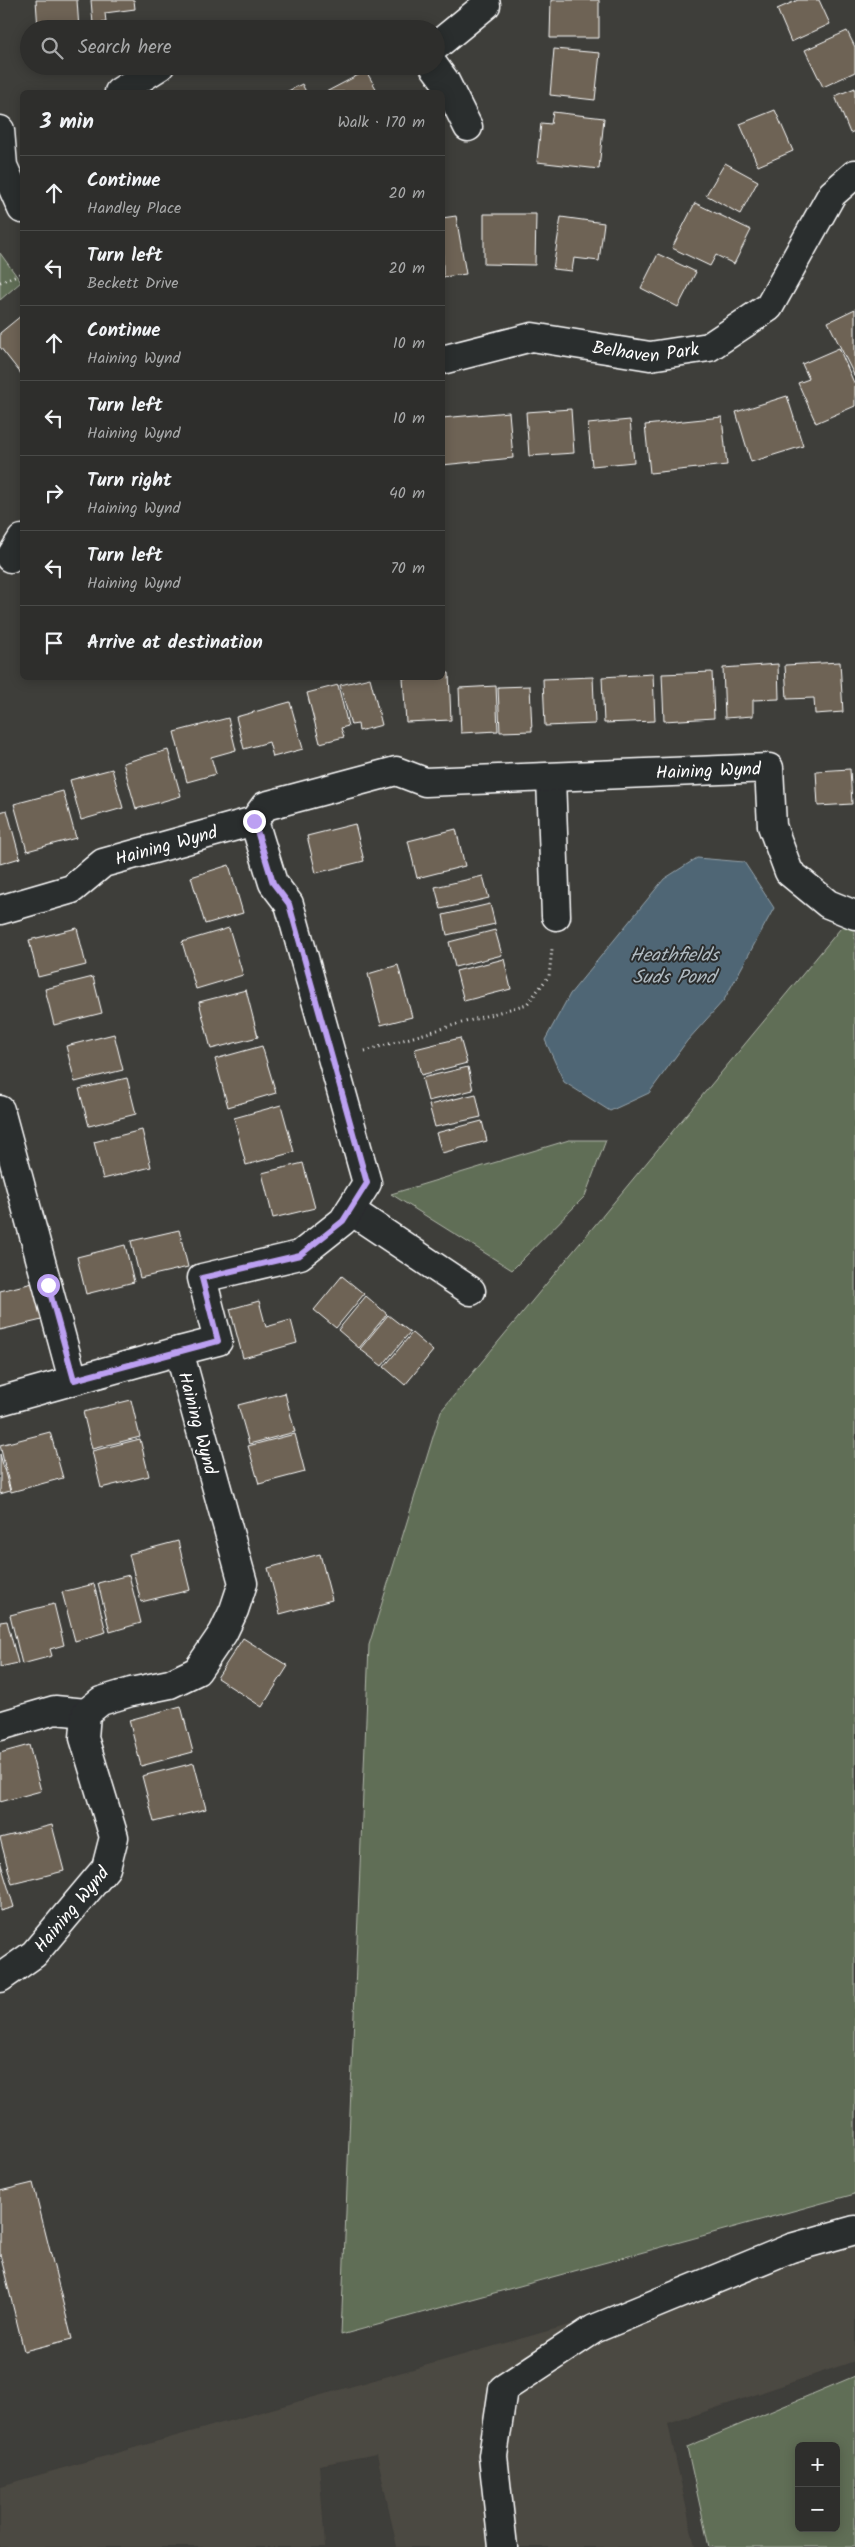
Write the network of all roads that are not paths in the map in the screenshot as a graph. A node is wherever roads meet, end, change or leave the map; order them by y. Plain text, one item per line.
1 (486, 5) dead end
2 (445, 39) edge
3 (146, 75) edge
4 (441, 75) edge
5 (122, 90) edge
6 (468, 126) dead end
7 (0, 130) edge
8 (13, 160) edge
9 (855, 174) edge
10 (20, 198) edge
11 (445, 359) edge
12 (551, 778) junction
13 (254, 821) junction
14 (0, 910) edge
15 (855, 915) edge
16 (556, 916) road end
17 (0, 1110) edge
18 (350, 1210) junction
19 (470, 1291) dead end
20 (179, 1351) junction
21 (74, 1380) junction
22 (0, 1401) edge
23 (86, 1713) junction
24 (0, 1726) edge
25 (0, 1978) edge
26 (855, 2230) edge
27 (503, 2547) edge

1 - 2 street
3 - 5 street
4 - 6 street
7 - 8 street
8 - 10 street
9 - 11 street, Belhaven Park
12 - 13 street, Haining Wynd
12 - 15 street, Haining Wynd
12 - 16 street
13 - 14 street, Haining Wynd
13 - 18 street, Haining Wynd
17 - 21 street
18 - 19 street
18 - 20 street, Haining Wynd
20 - 21 street
20 - 23 street, Haining Wynd
21 - 22 street
23 - 24 street
23 - 25 street, Haining Wynd
26 - 27 street

